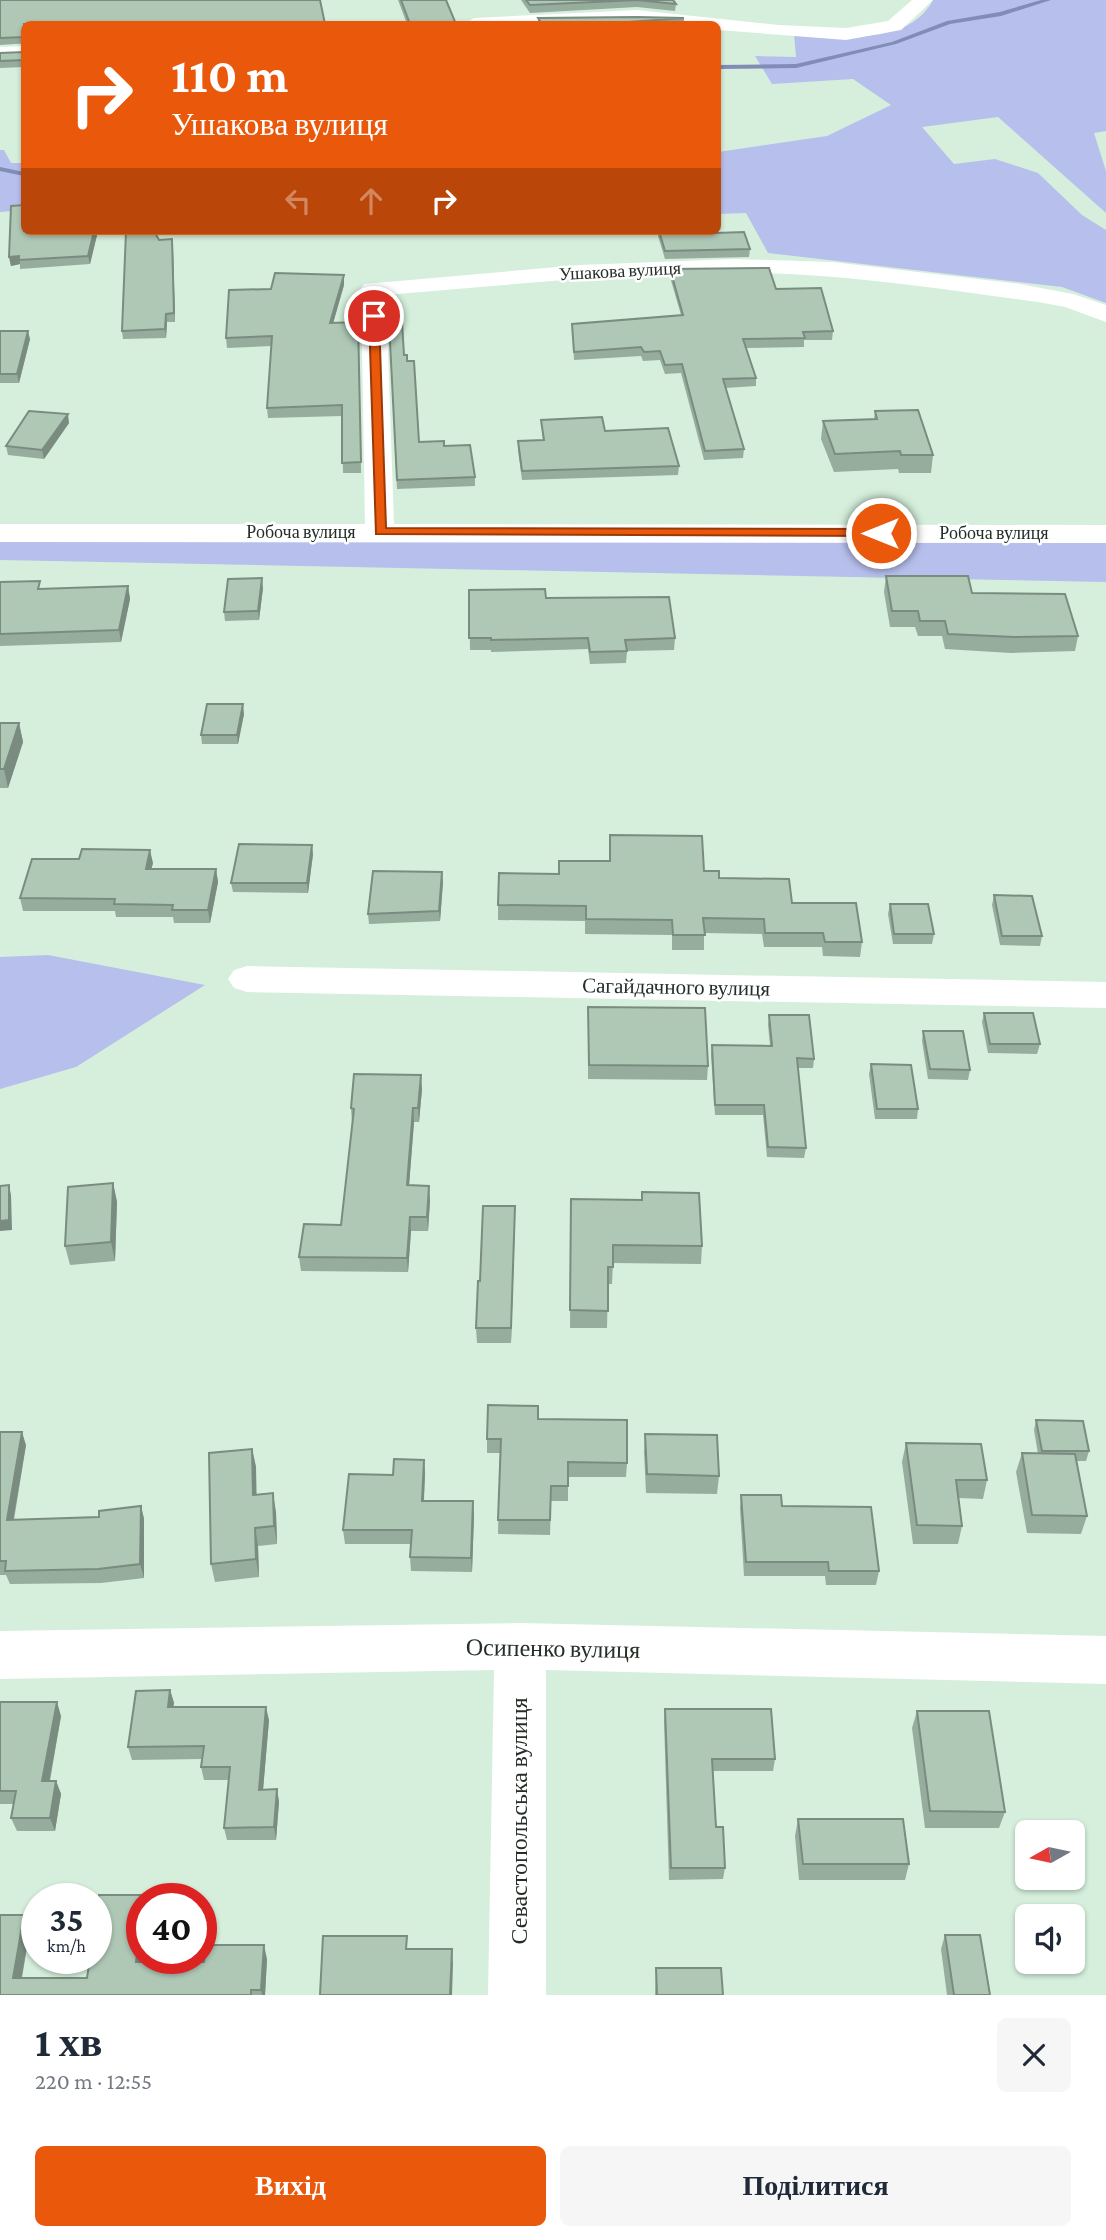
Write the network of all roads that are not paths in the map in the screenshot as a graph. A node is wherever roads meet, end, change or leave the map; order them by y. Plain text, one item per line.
1 (923, 0) edge
2 (535, 21) edge
3 (684, 21) edge
4 (721, 25) edge
5 (21, 52) edge
6 (0, 53) edge
7 (1106, 314) edge
8 (380, 532) junction
9 (0, 533) edge
10 (1106, 534) edge
11 (247, 979) dead end
12 (1106, 995) edge
13 (520, 1646) junction
14 (0, 1655) edge
15 (1106, 1661) edge
16 (517, 1995) edge

1 - 4 street
2 - 3 street
5 - 6 street
7 - 8 street, Ушакова вулиця
8 - 9 street, Робоча вулиця
8 - 10 street, Робоча вулиця
11 - 12 street, Сагайдачного вулиця
13 - 14 street, Осипенко вулиця
13 - 15 street, Осипенко вулиця
13 - 16 street, Севастопольська вулиця

